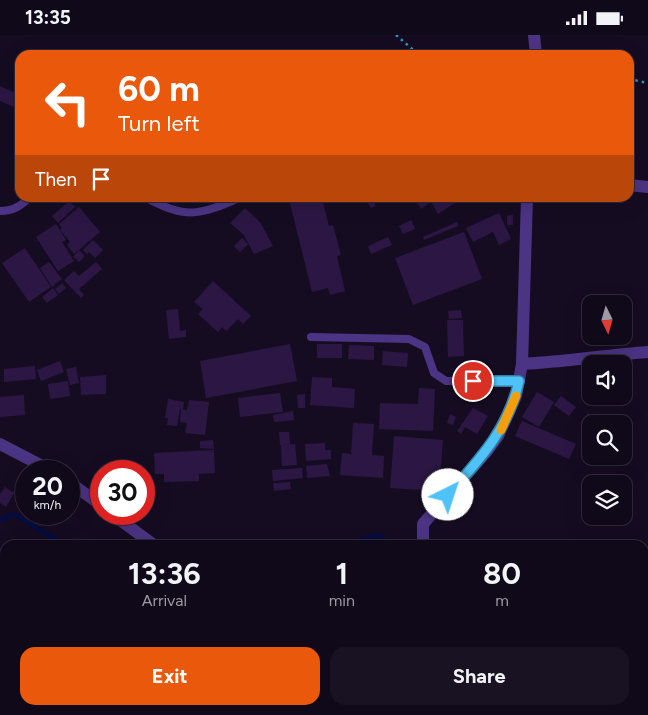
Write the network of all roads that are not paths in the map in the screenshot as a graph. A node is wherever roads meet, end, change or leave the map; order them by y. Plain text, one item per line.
1 (534, 35) edge
2 (536, 50) edge
3 (634, 186) edge
4 (648, 187) edge
5 (24, 202) edge
6 (155, 202) edge
7 (230, 202) edge
8 (527, 202) edge
9 (0, 211) edge
10 (311, 337) dead end
11 (648, 352) edge
12 (522, 364) junction
13 (519, 381) junction
14 (0, 444) edge
15 (31, 460) edge
16 (127, 525) edge
17 (147, 540) edge
18 (423, 540) edge

1 - 2 street
3 - 4 street
5 - 9 lane
6 - 7 lane
8 - 12 street
10 - 13 lane
11 - 12 street
12 - 13 street
13 - 18 street
14 - 15 street
16 - 17 street

